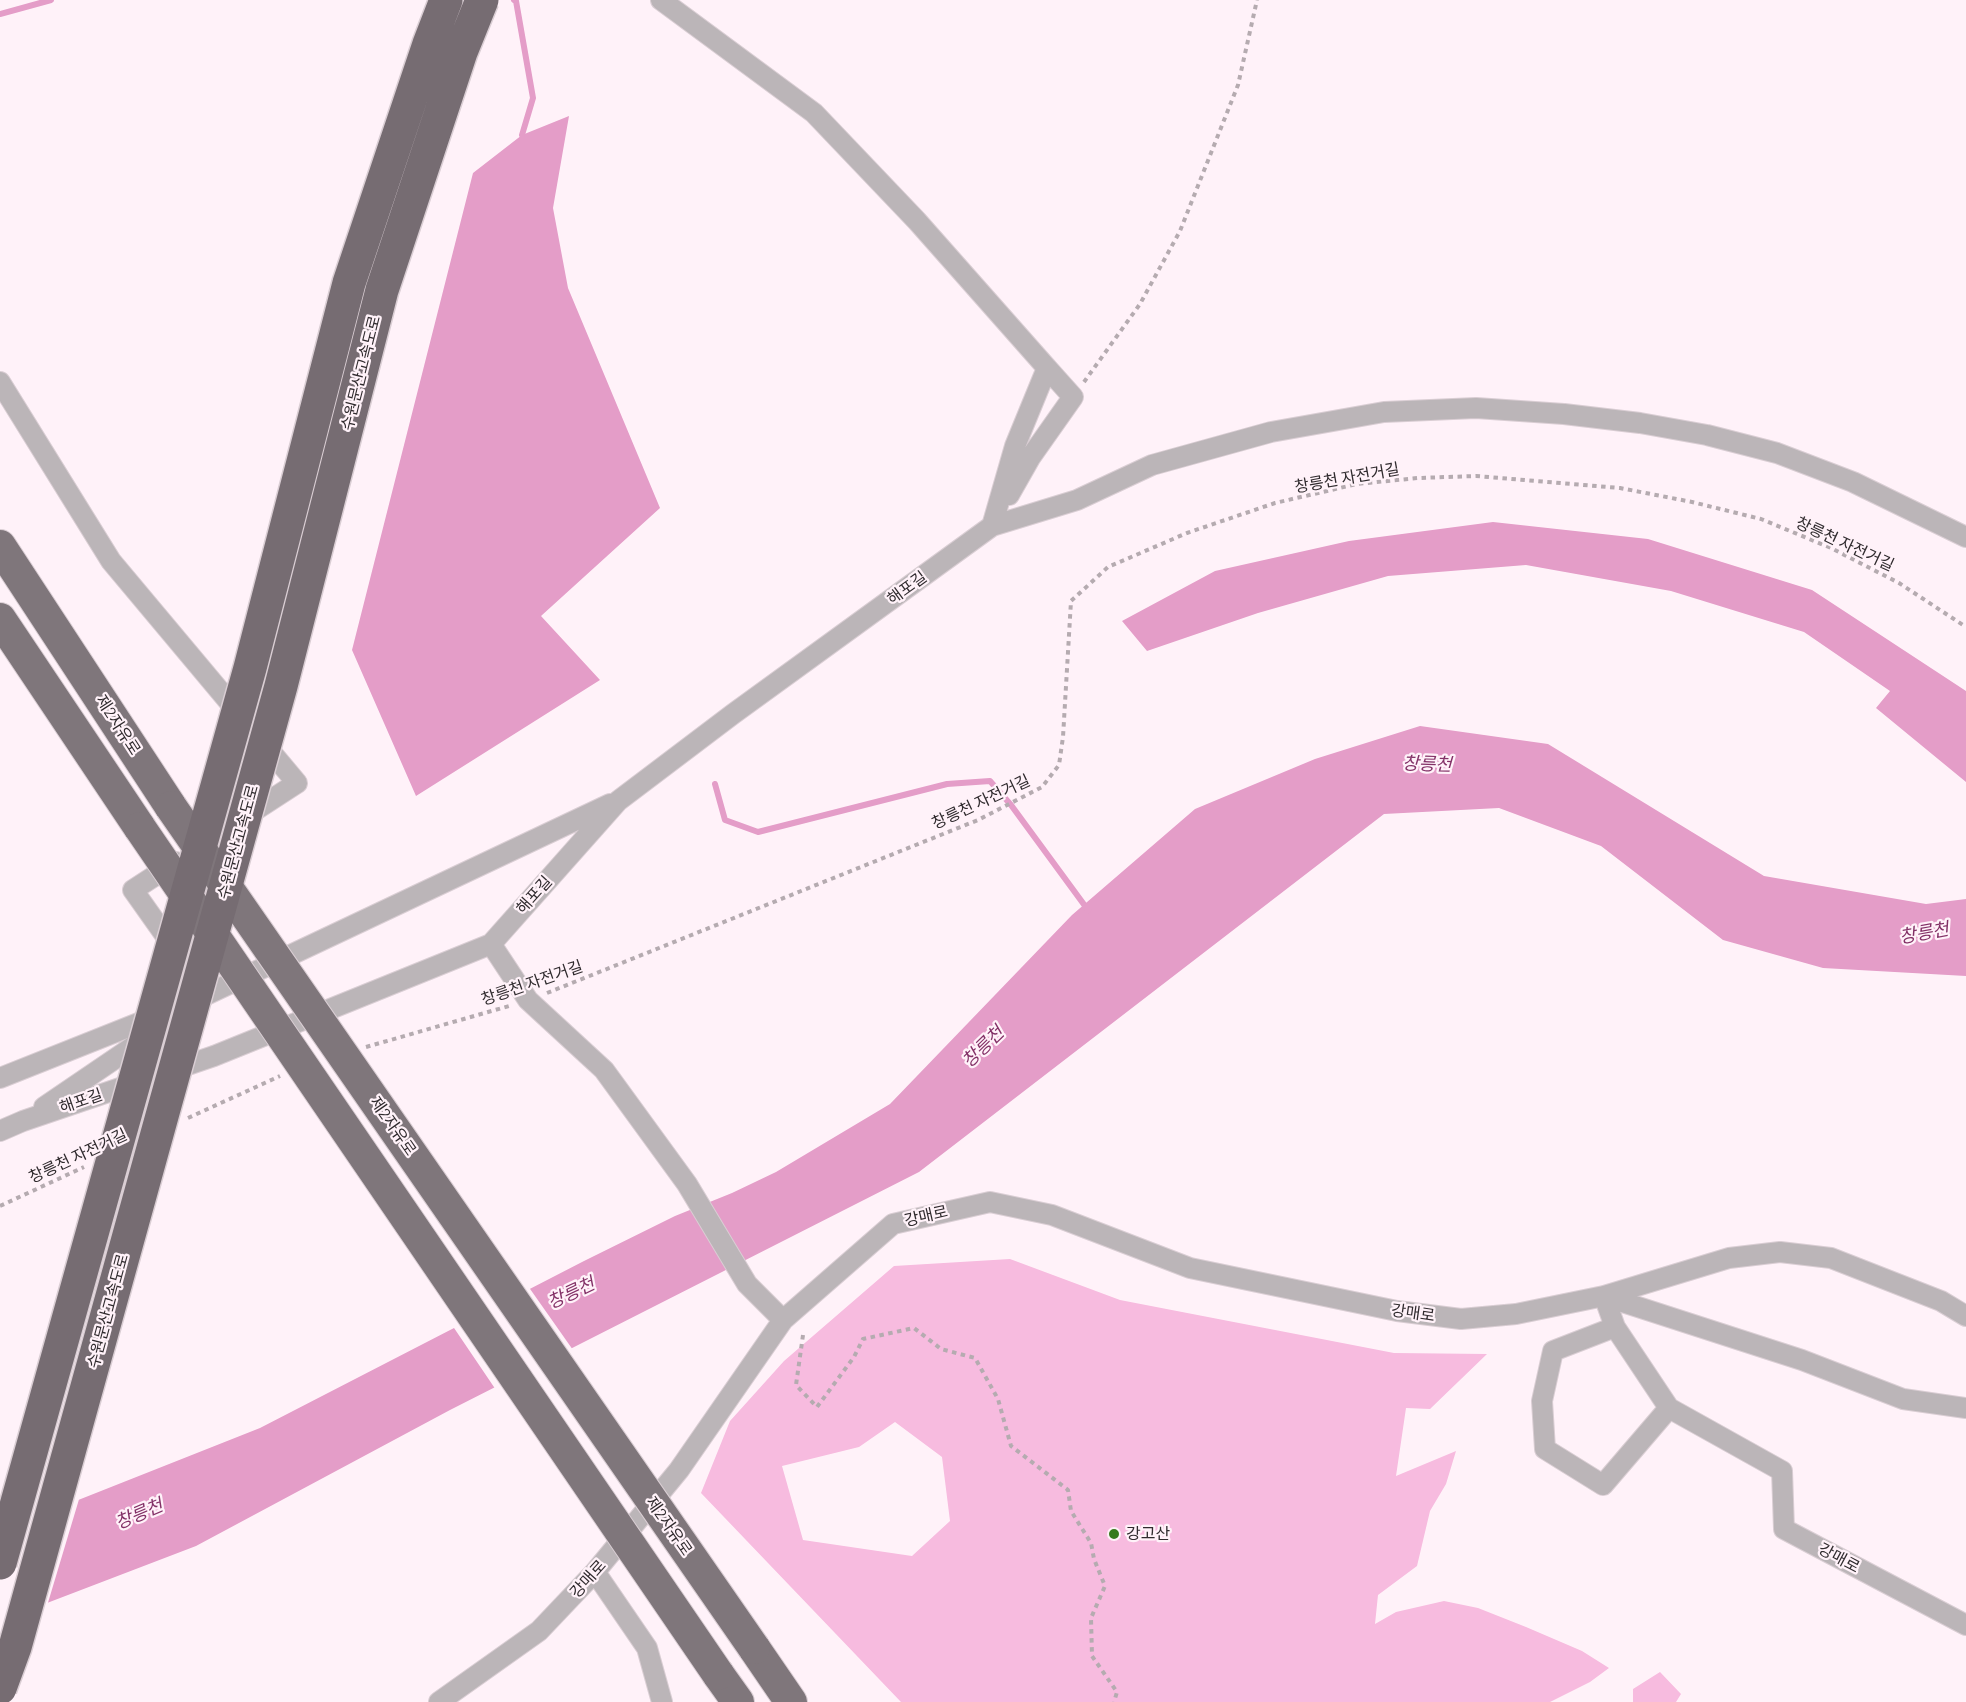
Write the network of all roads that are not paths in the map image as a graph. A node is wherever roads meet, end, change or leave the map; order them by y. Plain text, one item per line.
1 (446, 0) edge
2 (482, 0) edge
3 (661, 0) edge
4 (1047, 368) junction
5 (0, 382) edge
6 (992, 526) junction
7 (1966, 537) edge
8 (0, 546) edge
9 (0, 619) edge
10 (618, 801) junction
11 (491, 944) junction
12 (208, 996) junction
13 (0, 1078) edge
14 (23, 1121) junction
15 (0, 1131) edge
16 (1604, 1296) junction
17 (1966, 1316) edge
18 (783, 1320) junction
19 (1615, 1327) junction
20 (1669, 1408) junction
21 (1966, 1408) edge
22 (0, 1563) edge
23 (596, 1572) junction
24 (1966, 1625) edge
25 (0, 1688) edge
26 (439, 1702) edge
27 (662, 1702) edge
28 (738, 1702) edge
29 (791, 1702) edge

1 - 22 highway, 수원문산고속도로, bridge
2 - 25 highway, 수원문산고속도로, bridge
3 - 4 street
4 - 6 street
4 - 6 street
5 - 12 street
6 - 7 street
6 - 10 street, 해포길
8 - 29 highway, 제2자유로, bridge
9 - 28 highway, bridge
10 - 11 street, 해포길
10 - 12 street
11 - 14 street, 해포길
11 - 18 street
12 - 13 street
12 - 14 street
14 - 15 street, 해포길
16 - 17 street, 강매로
16 - 18 street, 강매로
16 - 19 street, 강매로
16 - 21 street, 강매로
18 - 23 street, 강매로
19 - 20 street, 강매로
19 - 20 street
20 - 24 street, 강매로
23 - 26 street, 강매로
23 - 27 street

